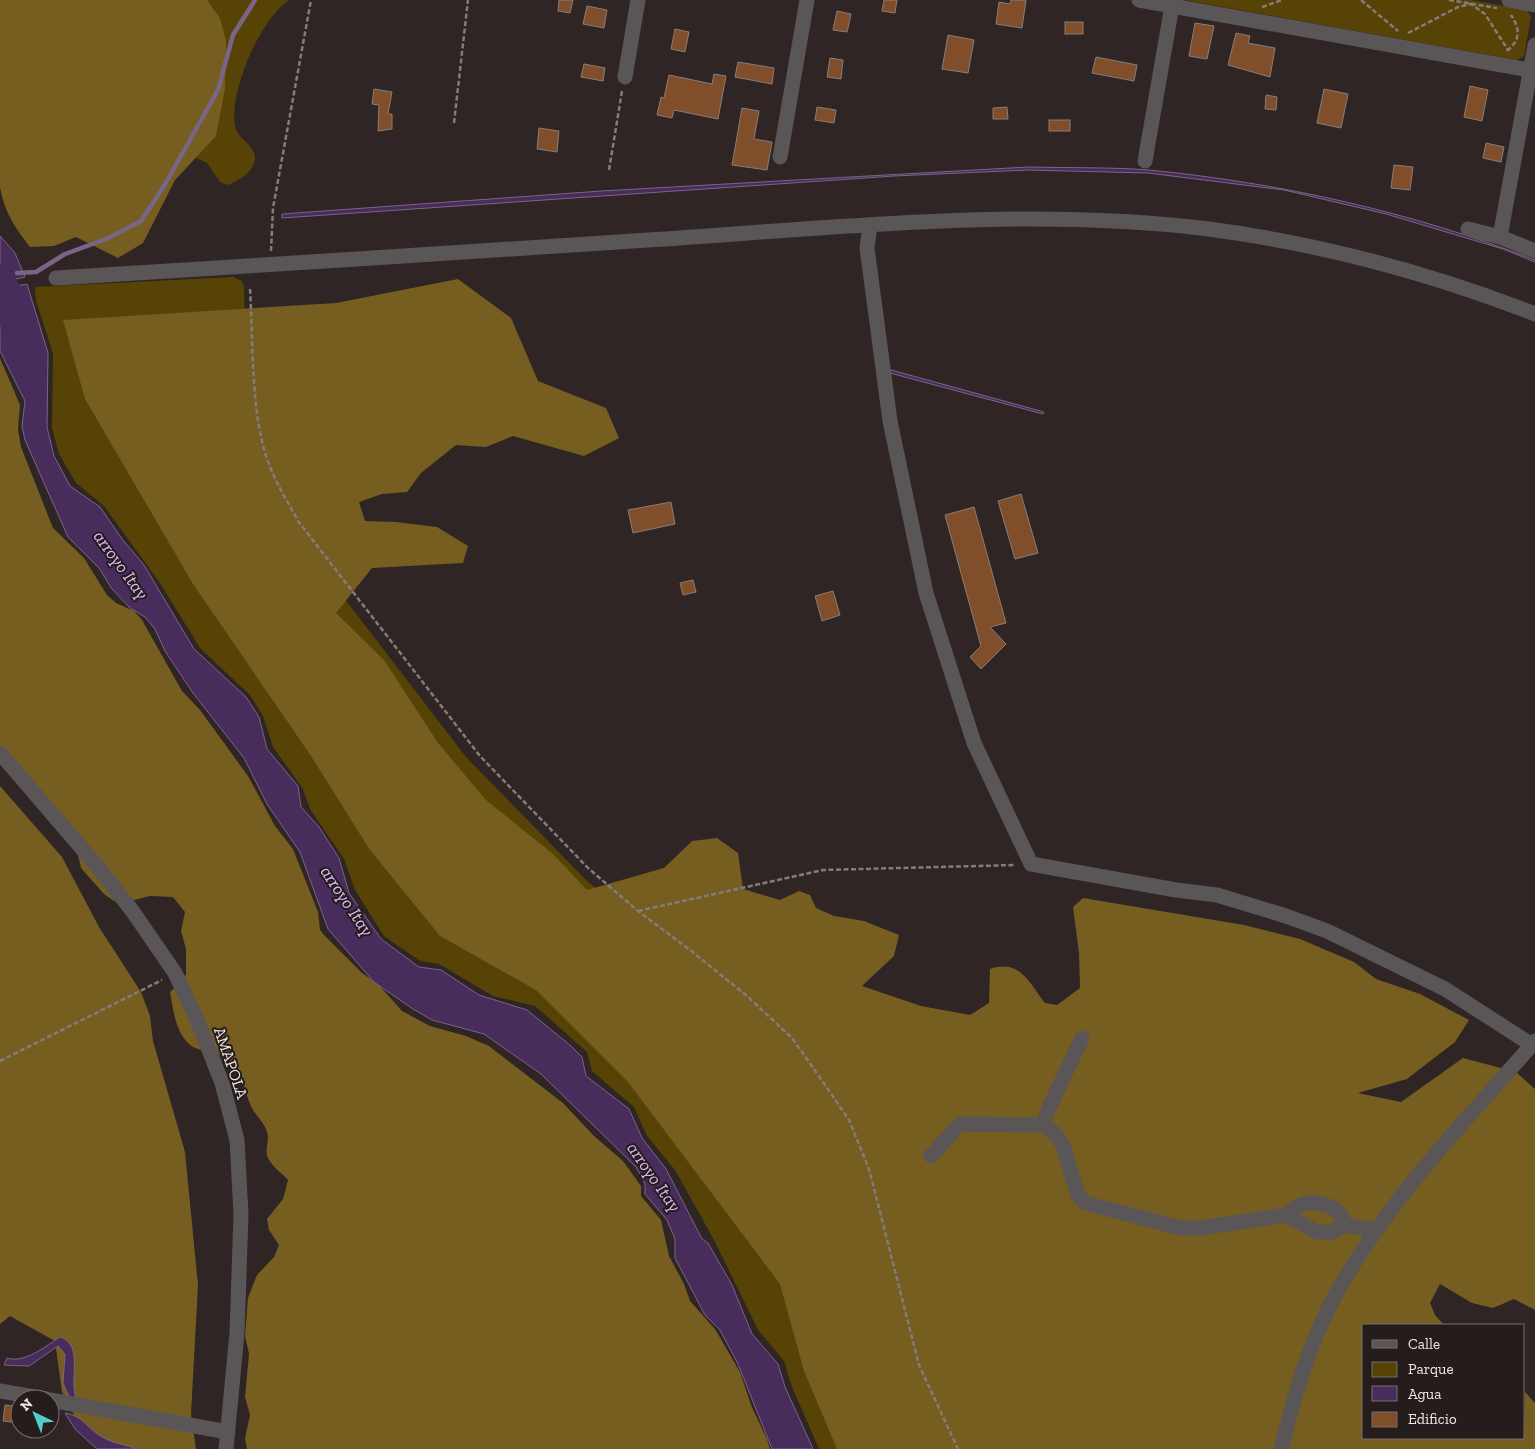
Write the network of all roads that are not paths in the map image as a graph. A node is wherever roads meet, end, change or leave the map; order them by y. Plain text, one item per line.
1 (638, 0) edge
2 (807, 0) edge
3 (1139, 0) edge
4 (1172, 3) edge
5 (1535, 5) edge
6 (1506, 7) edge
7 (1535, 45) edge
8 (1533, 71) edge
9 (625, 77) road end
10 (780, 157) dead end
11 (1145, 161) dead end
12 (870, 226) junction
13 (1468, 229) dead end
14 (1500, 237) junction
15 (1535, 251) edge
16 (56, 278) dead end
17 (1535, 314) edge
18 (0, 753) edge
19 (1082, 1038) dead end
20 (1533, 1043) edge
21 (1042, 1125) junction
22 (931, 1156) dead end
23 (1286, 1215) junction
24 (1344, 1225) junction
25 (1375, 1230) junction
26 (60, 1402) edge
27 (228, 1432) junction
28 (226, 1449) edge
29 (1281, 1449) edge

1 - 9 street
2 - 10 street
3 - 4 street
4 - 8 street
4 - 11 street
5 - 6 street
7 - 8 street
8 - 14 street
12 - 16 street
12 - 17 street
12 - 20 street
13 - 14 street
14 - 15 street
18 - 27 street, AMAPOLA
19 - 21 street
20 - 25 street
21 - 22 street
21 - 23 street
23 - 24 street
23 - 24 street
24 - 25 street
25 - 29 street
26 - 27 street
27 - 28 street, AMAPOLA

